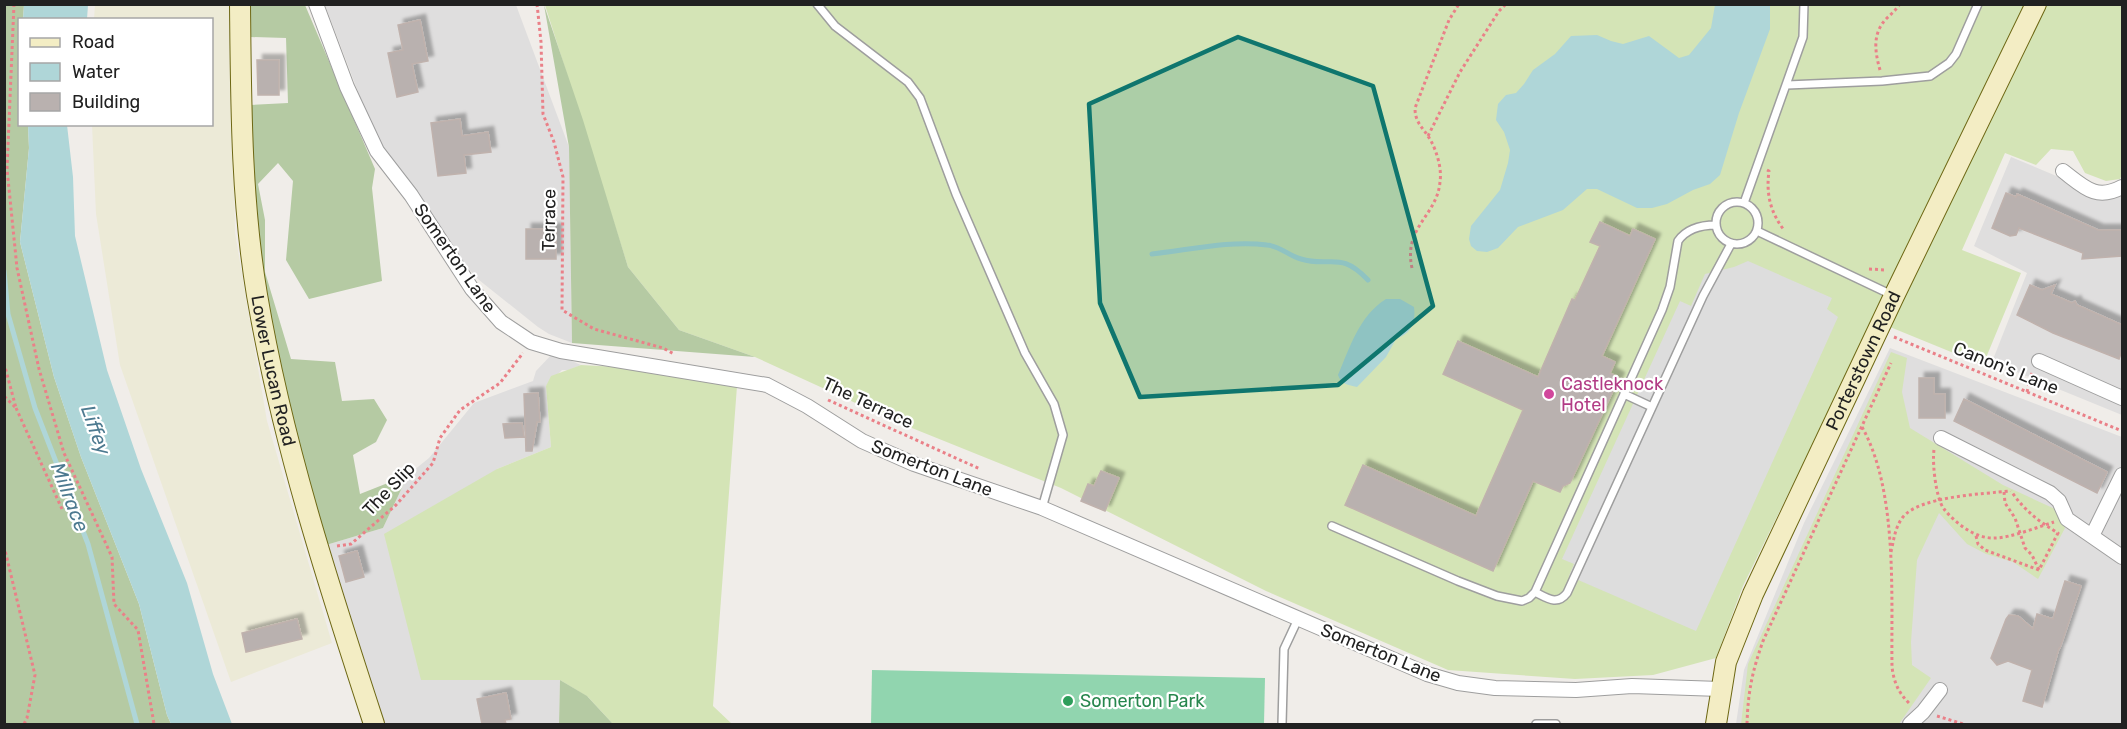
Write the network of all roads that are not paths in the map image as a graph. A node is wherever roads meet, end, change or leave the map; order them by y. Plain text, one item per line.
1 (240, 4) edge
2 (316, 4) edge
3 (817, 4) edge
4 (1804, 4) edge
5 (1978, 4) edge
6 (2036, 4) edge
7 (1787, 85) junction
8 (2063, 171) dead end
9 (2122, 187) edge
10 (1744, 203) junction
11 (1716, 225) junction
12 (1757, 231) junction
13 (1731, 244) junction
14 (1894, 296) junction
15 (2038, 361) dead end
16 (1624, 394) junction
17 (2122, 398) edge
18 (1652, 407) junction
19 (1941, 438) road end
20 (2122, 475) edge
21 (1042, 508) junction
22 (1332, 526) dead end
23 (2092, 536) junction
24 (2122, 557) edge
25 (1535, 592) junction
26 (1298, 619) junction
27 (1720, 689) junction
28 (1940, 690) dead end
29 (374, 724) edge
30 (1282, 724) edge
31 (1536, 724) edge
32 (1556, 724) edge
33 (1716, 724) edge
34 (1910, 724) edge

1 - 29 street, Lower Lucan Road
2 - 21 street, Somerton Lane
3 - 21 lane
4 - 7 lane
5 - 7 lane
6 - 14 street, Porterstown Road
7 - 10 lane
8 - 9 street
10 - 11 lane
10 - 12 lane
11 - 13 lane
11 - 16 lane
12 - 13 lane
12 - 14 lane
13 - 18 lane
14 - 27 street, Porterstown Road
15 - 17 street
16 - 18 lane
16 - 25 lane
18 - 25 lane
19 - 23 street
20 - 23 street
21 - 26 street, Somerton Lane
22 - 25 lane
23 - 24 street
26 - 27 street, Somerton Lane
26 - 30 lane
27 - 33 street, Porterstown Road
28 - 34 street
31 - 32 lane

